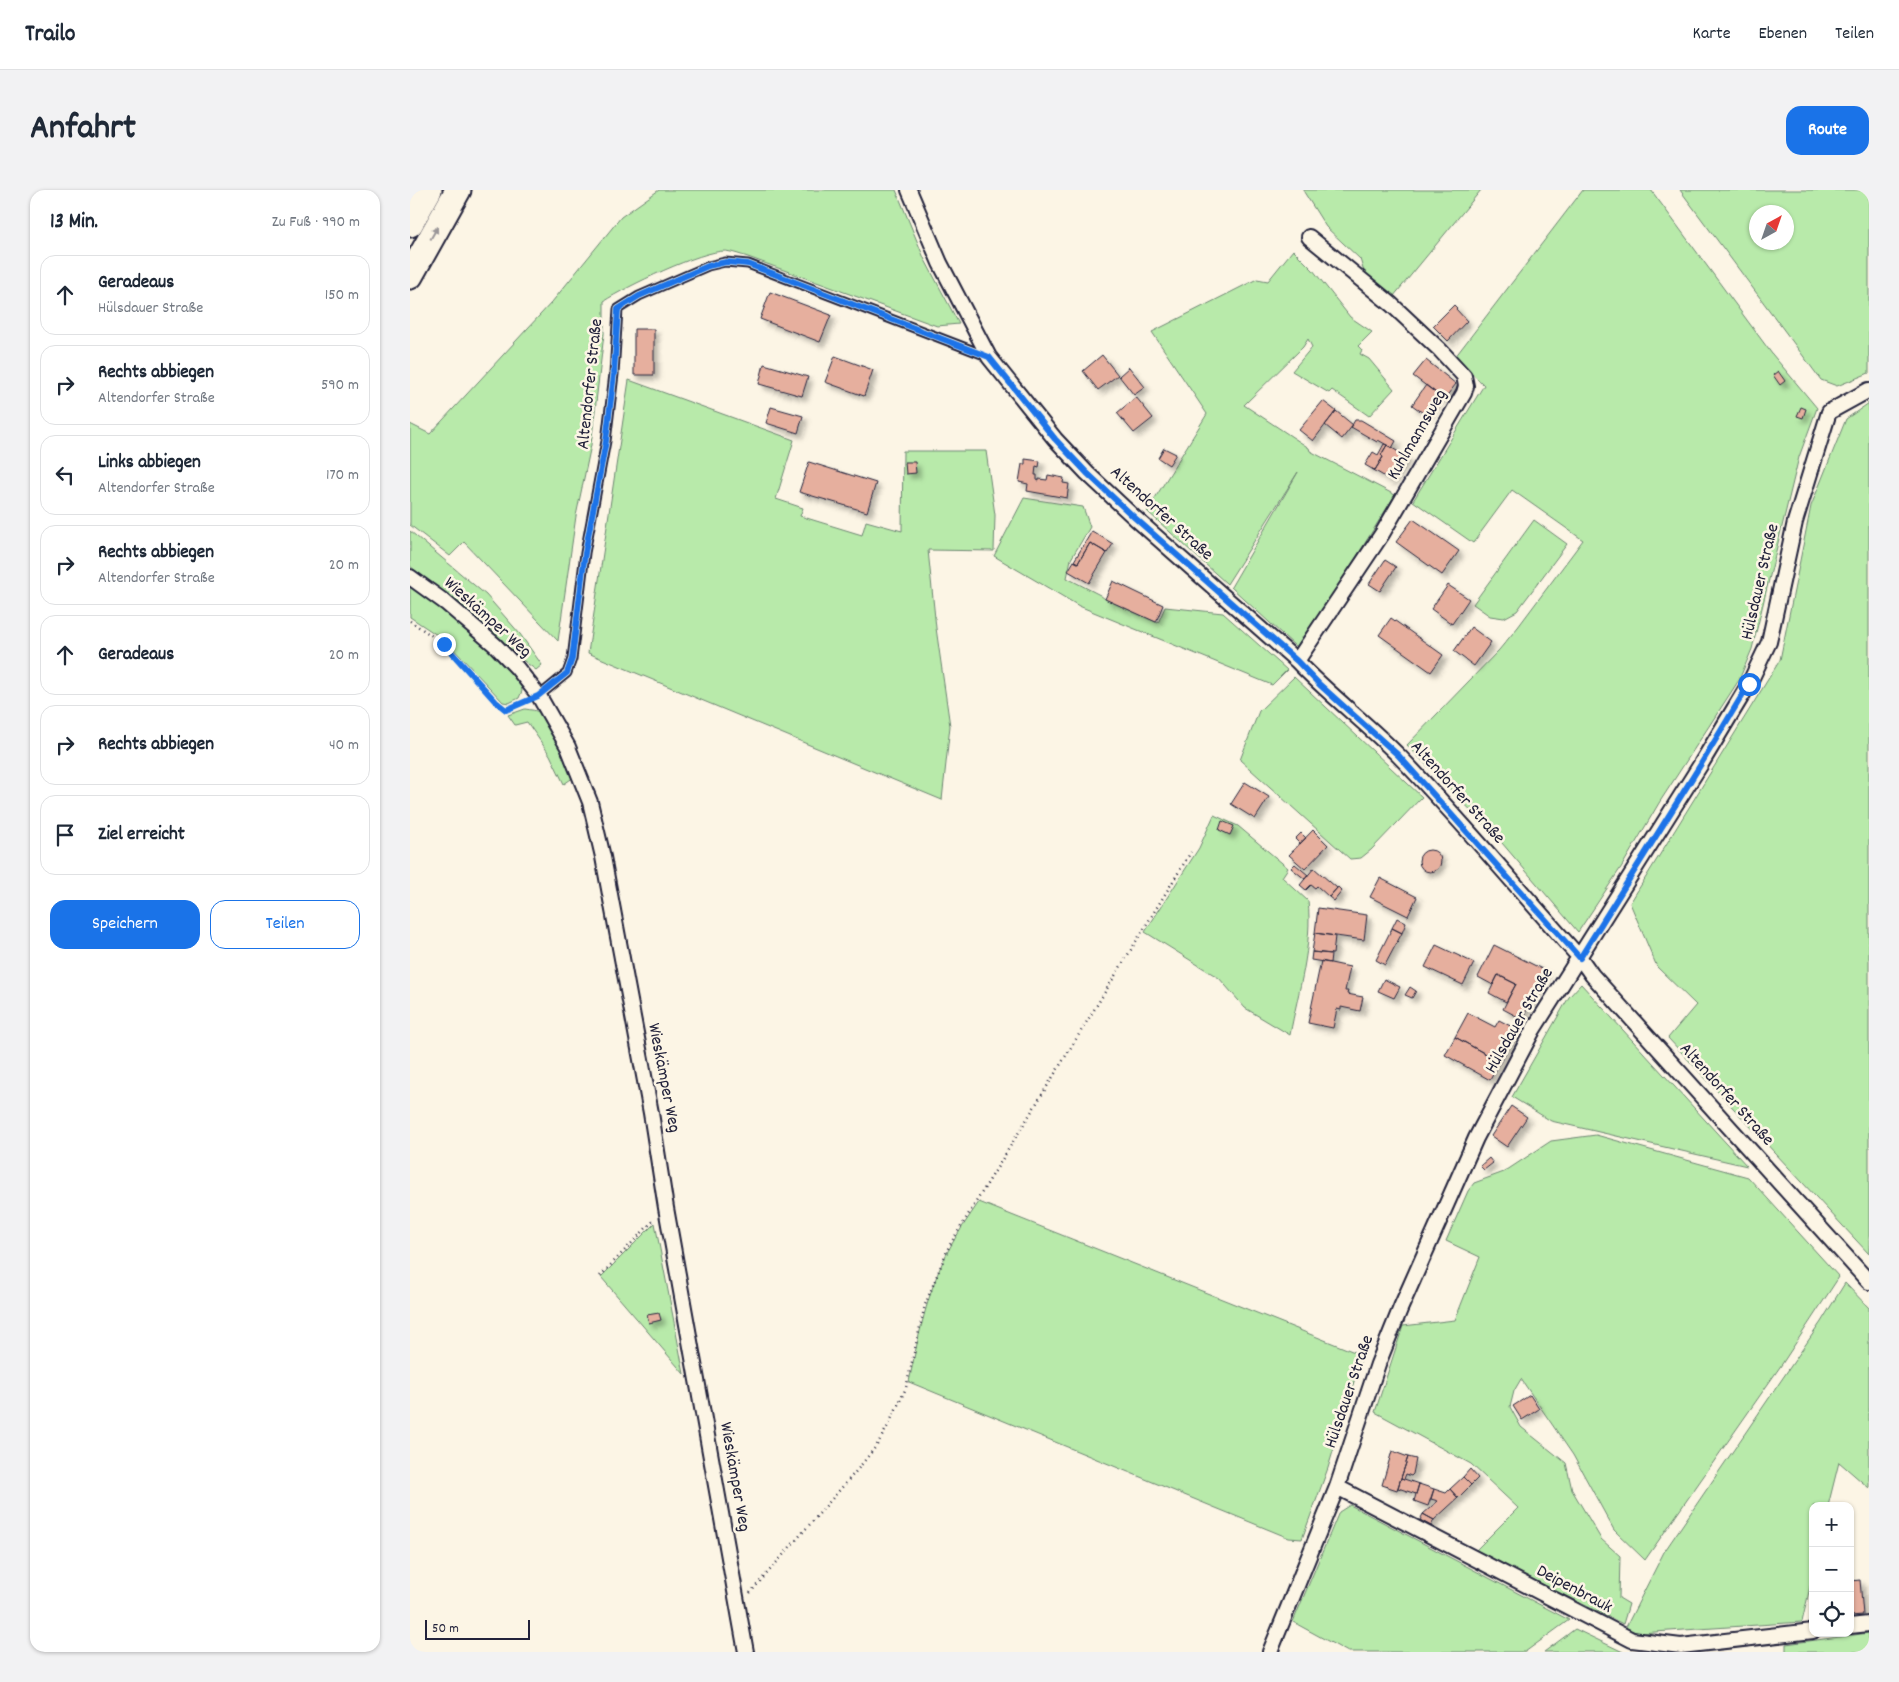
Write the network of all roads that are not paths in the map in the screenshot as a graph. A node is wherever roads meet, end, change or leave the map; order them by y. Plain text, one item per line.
1 (429, 190) edge
2 (458, 190) edge
3 (909, 190) edge
4 (410, 224) edge
5 (1309, 237) dead end
6 (410, 276) edge
7 (989, 357) junction
8 (1869, 390) edge
9 (410, 577) edge
10 (1297, 661) junction
11 (538, 696) junction
12 (1580, 958) junction
13 (1869, 1282) edge
14 (1337, 1487) junction
15 (1869, 1624) edge
16 (1854, 1626) edge
17 (1809, 1631) edge
18 (746, 1652) edge
19 (1270, 1652) edge

1 - 4 highway
6 -> 2 highway
3 - 7 street, Altendorfer Straße
5 - 10 street, Kuhlmannsweg
7 - 10 street, Altendorfer Straße
7 - 11 lane, Altendorfer Straße
8 - 12 street, Hülsdauer Straße
9 - 11 street, Wieskämper Weg
10 - 12 street, Altendorfer Straße
11 - 18 street, Wieskämper Weg
12 - 13 street, Altendorfer Straße
12 - 14 street, Hülsdauer Straße
14 - 17 street, Deipenbrauk
14 - 19 street, Hülsdauer Straße
15 - 16 street

